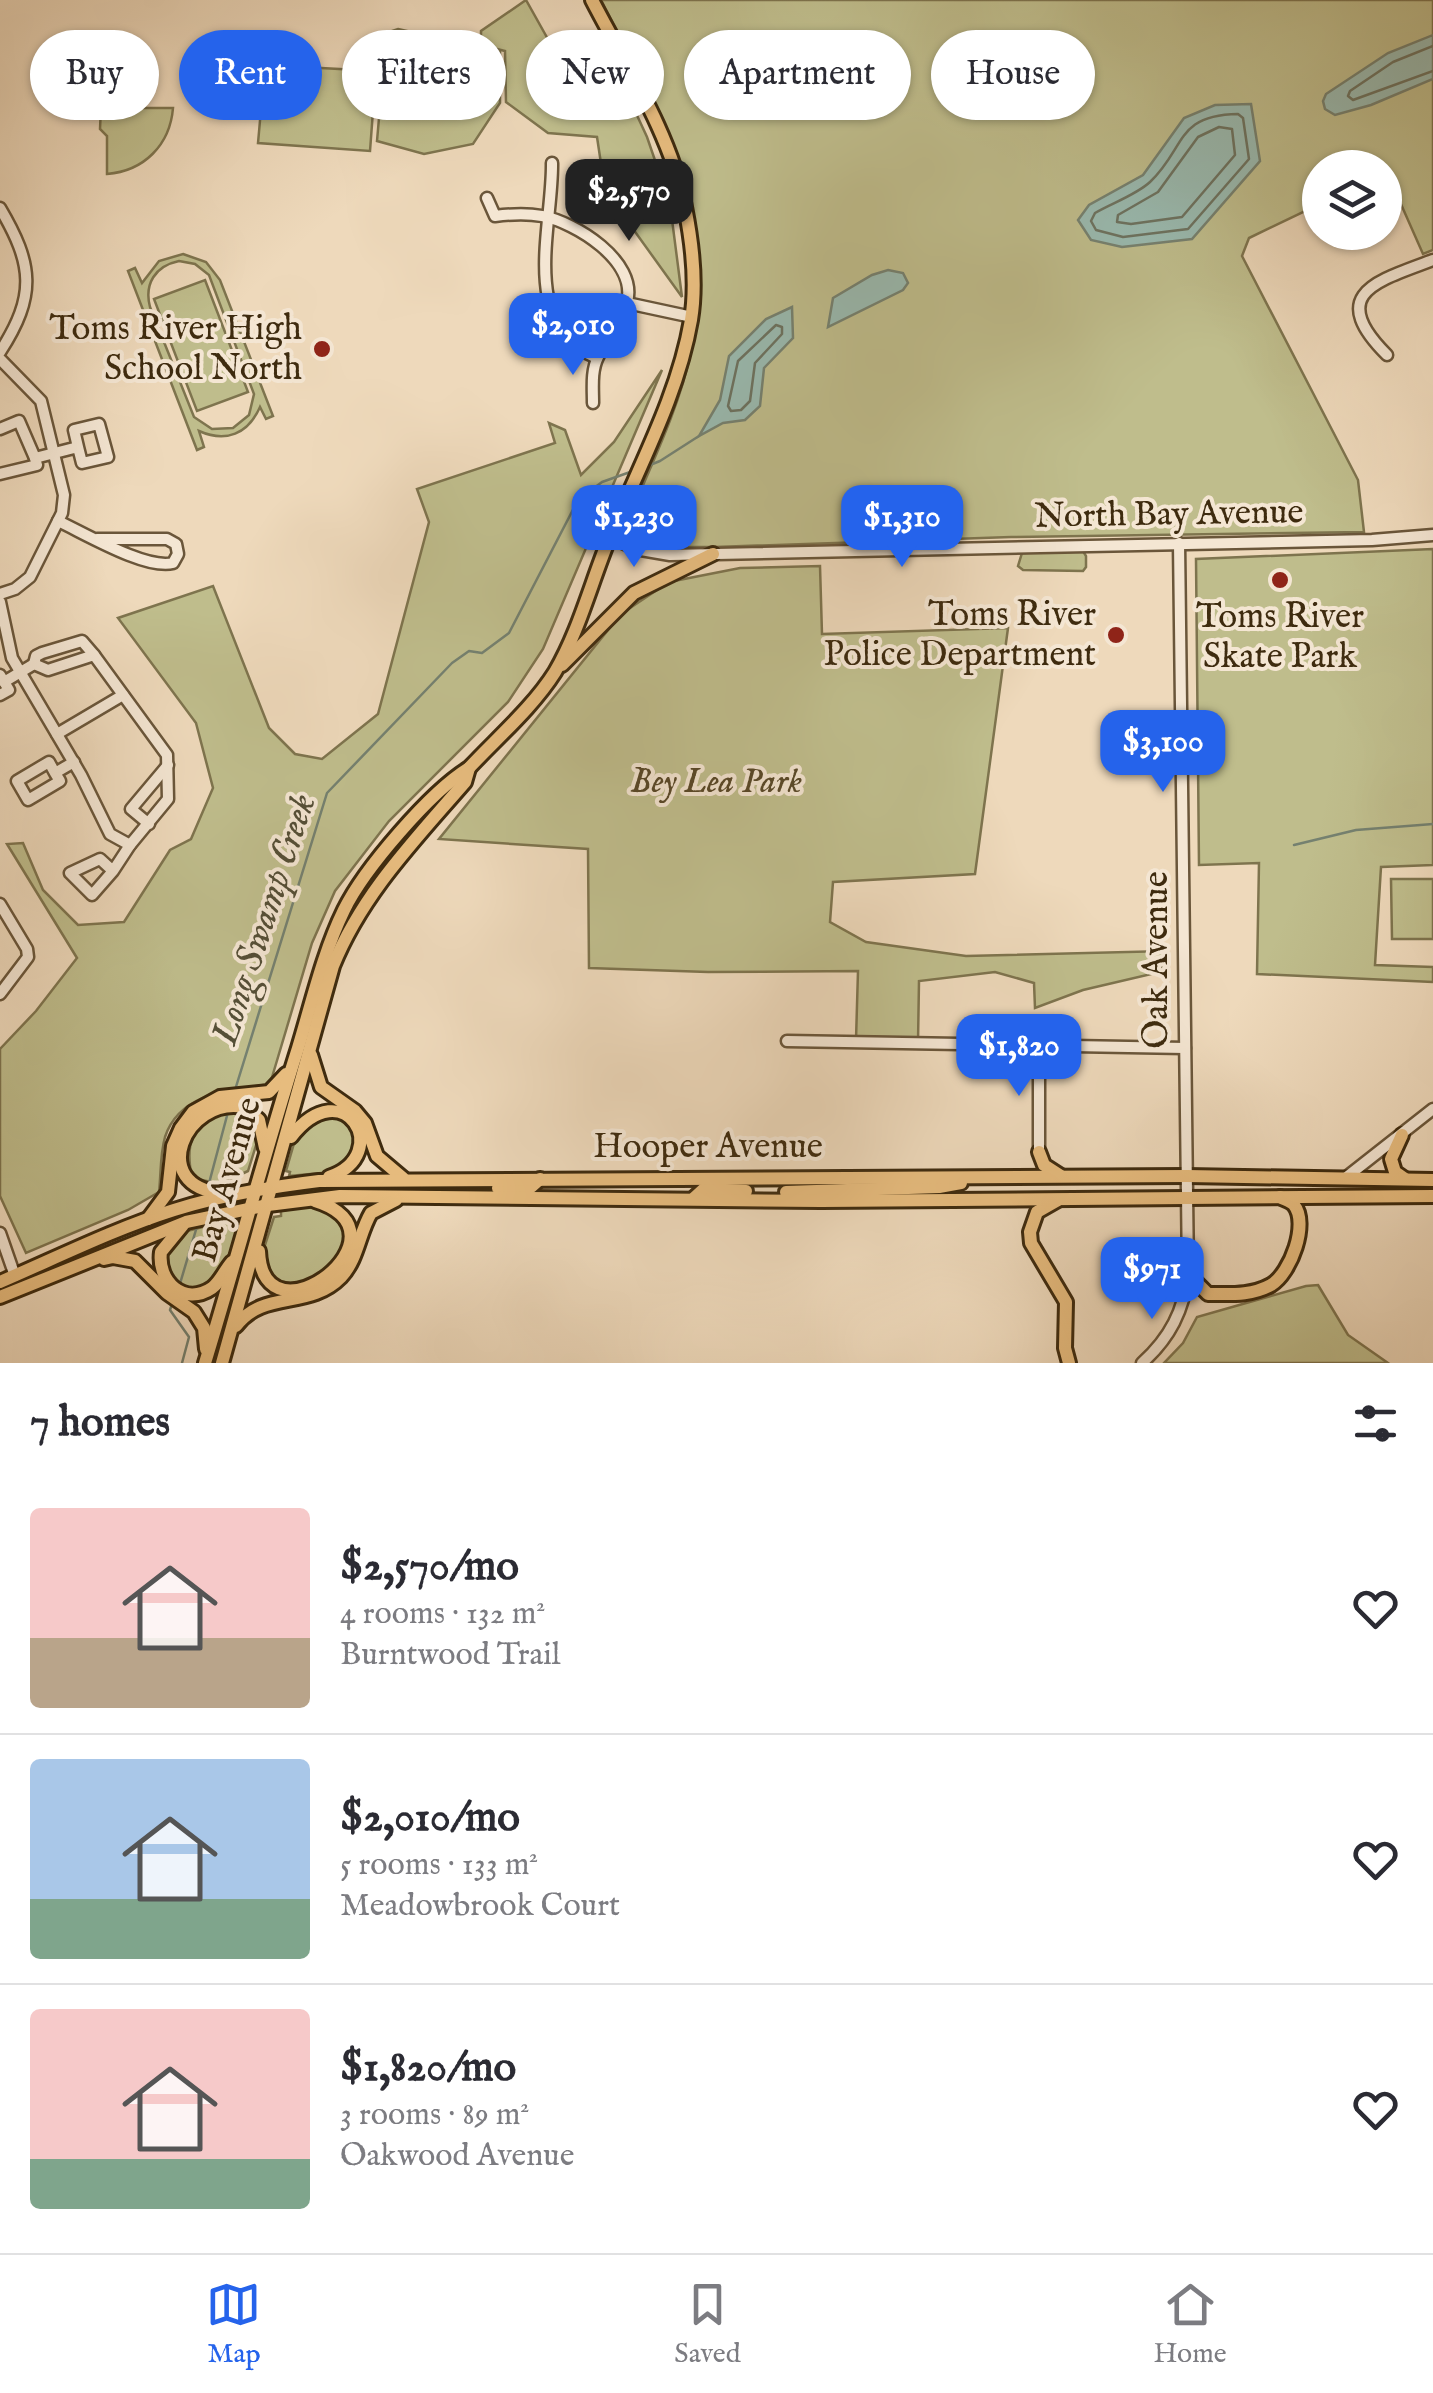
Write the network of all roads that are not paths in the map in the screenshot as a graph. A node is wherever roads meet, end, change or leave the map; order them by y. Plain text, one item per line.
1 (592, 0) edge
2 (552, 163) dead end
3 (487, 198) dead end
4 (0, 208) edge
5 (547, 216) junction
6 (1433, 260) edge
7 (627, 303) junction
8 (692, 317) junction
9 (1388, 355) dead end
10 (0, 356) edge
11 (597, 358) junction
12 (592, 403) dead end
13 (0, 429) edge
14 (78, 447) dead end
15 (55, 453) junction
16 (35, 458) junction
17 (0, 474) edge
18 (58, 521) junction
19 (1433, 535) edge
20 (610, 538) junction
21 (97, 539) junction
22 (1179, 543) junction
23 (713, 554) junction
24 (0, 594) edge
25 (0, 602) edge
26 (94, 655) junction
27 (34, 664) junction
28 (21, 672) junction
29 (554, 674) junction
30 (2, 678) edge
31 (0, 695) edge
32 (123, 695) junction
33 (57, 734) junction
34 (74, 762) junction
35 (168, 766) junction
36 (469, 768) junction
37 (55, 773) dead end
38 (148, 824) junction
39 (130, 845) junction
40 (112, 872) dead end
41 (0, 904) edge
42 (0, 994) edge
43 (1185, 1027) junction
44 (787, 1041) dead end
45 (1038, 1046) junction
46 (1156, 1047) junction
47 (1185, 1048) junction
48 (310, 1050) junction
49 (291, 1068) junction
50 (1185, 1068) junction
51 (232, 1101) junction
52 (1433, 1109) edge
53 (1402, 1136) junction
54 (286, 1143) junction
55 (1039, 1152) junction
56 (266, 1155) junction
57 (1187, 1176) junction
58 (1064, 1177) junction
59 (541, 1178) junction
60 (640, 1178) junction
61 (988, 1178) junction
62 (1014, 1178) junction
63 (405, 1179) junction
64 (1343, 1180) junction
65 (1407, 1180) junction
66 (1433, 1180) edge
67 (320, 1181) junction
68 (273, 1187) junction
69 (256, 1190) junction
70 (413, 1196) junction
71 (442, 1196) junction
72 (1188, 1196) junction
73 (1278, 1196) junction
74 (1433, 1196) edge
75 (1068, 1197) junction
76 (308, 1199) junction
77 (664, 1199) junction
78 (693, 1199) junction
79 (206, 1200) junction
80 (268, 1205) junction
81 (250, 1208) junction
82 (147, 1220) junction
83 (188, 1221) junction
84 (0, 1233) edge
85 (258, 1241) junction
86 (236, 1256) junction
87 (82, 1263) junction
88 (1188, 1274) junction
89 (15, 1276) junction
90 (0, 1282) edge
91 (177, 1295) junction
92 (0, 1297) edge
93 (232, 1332) junction
94 (209, 1361) edge
95 (222, 1363) edge
96 (1069, 1363) edge
97 (1142, 1363) edge

1 - 8 main road, Bay Avenue
2 - 5 street
3 - 5 street
4 - 10 street
5 - 7 street
5 - 11 street
6 - 9 street
7 - 8 street
7 - 11 street
8 - 20 main road, Bay Avenue
10 - 15 street
11 - 12 street
13 - 16 street
14 - 15 street
15 - 16 street
15 - 18 street
16 - 17 street
18 - 21 street
18 - 24 street
19 - 22 street, North Bay Avenue
20 - 23 street, North Bay Avenue
20 - 29 main road, Bay Avenue
21 - 21 street
22 - 23 street, North Bay Avenue
22 - 43 street, Oak Avenue
23 - 29 main road
25 - 28 street
26 - 27 street
26 - 27 street
26 - 32 street
27 - 28 street
28 - 30 street
28 - 33 street
29 - 36 main road, Bay Avenue
30 - 31 street
32 - 33 street
32 - 35 street
33 - 34 street
34 - 37 street
34 - 39 street
35 - 38 street
35 - 38 street
36 - 48 main road, Bay Avenue
36 - 49 main road, Bay Avenue
38 - 39 street
39 - 40 street
41 - 42 street
43 - 46 street
43 - 47 street, Oak Avenue
44 - 45 street
45 - 46 street
45 - 55 street
46 - 47 street
46 - 50 street
47 - 50 street, Oak Avenue
48 - 54 main road, Bay Avenue
48 - 63 main road
49 - 51 main road
49 - 56 main road, Bay Avenue
50 - 57 street, Oak Avenue
51 - 56 main road
51 - 79 main road
51 - 82 main road
52 - 53 street
53 - 64 street
53 - 65 main road
54 - 67 main road
54 - 68 main road, Bay Avenue
55 - 58 main road
55 - 62 main road
56 - 69 main road, Bay Avenue
57 - 58 main road, Hooper Avenue
57 - 64 main road, Hooper Avenue
57 - 72 street, Oak Avenue
58 - 62 main road, Hooper Avenue
59 - 60 main road, Hooper Avenue
59 - 63 main road, Hooper Avenue
59 - 71 main road
60 - 61 main road, Hooper Avenue
60 - 77 main road
61 - 62 main road, Hooper Avenue
61 - 78 main road
63 - 67 main road, Hooper Avenue
64 - 65 main road, Hooper Avenue
65 - 66 main road, Hooper Avenue
67 - 68 main road, Hooper Avenue
68 - 69 main road, Hooper Avenue
68 - 80 main road, Bay Avenue
69 - 79 main road, Hooper Avenue
69 - 81 main road, Bay Avenue
70 - 71 main road, Hooper Avenue
70 - 76 main road, Hooper Avenue
70 - 93 main road
71 - 77 main road, Hooper Avenue
72 - 73 main road, Hooper Avenue
72 - 75 main road, Hooper Avenue
72 - 88 street, Oak Avenue
73 - 74 main road, Hooper Avenue
73 - 88 main road
75 - 78 main road, Hooper Avenue
75 - 96 main road
76 - 80 main road, Hooper Avenue
76 - 85 main road
77 - 78 main road, Hooper Avenue
79 - 81 main road, Hooper Avenue
79 - 82 main road, Hooper Avenue
79 - 83 main road, Hooper Avenue
80 - 81 main road, Hooper Avenue
80 - 85 main road, Bay Avenue
81 - 86 main road, Bay Avenue
82 - 89 main road, Hooper Avenue
83 - 87 main road, Hooper Avenue
83 - 91 main road
84 - 89 street
85 - 93 main road, Bay Avenue
86 - 91 main road
86 - 94 main road, Bay Avenue
87 - 91 main road
87 - 92 main road, Hooper Avenue
88 - 97 street, Oak Avenue
89 - 90 main road, Hooper Avenue
91 - 94 main road
93 - 95 main road, Bay Avenue

